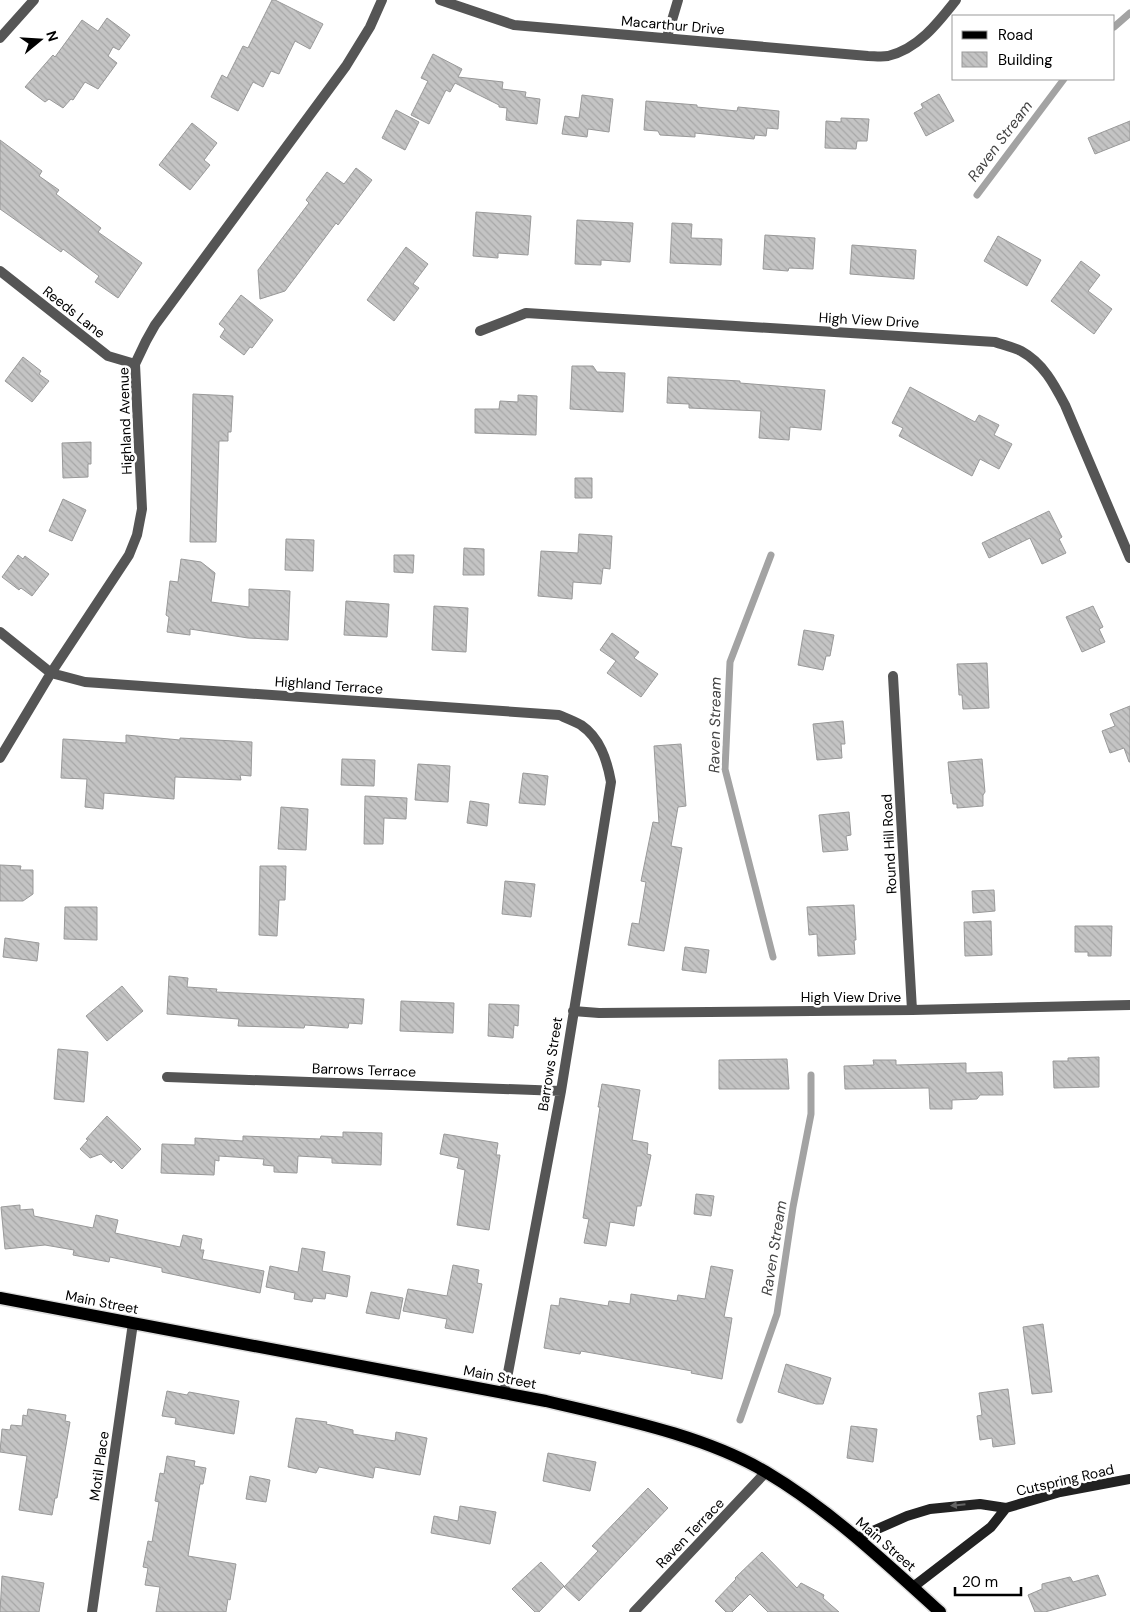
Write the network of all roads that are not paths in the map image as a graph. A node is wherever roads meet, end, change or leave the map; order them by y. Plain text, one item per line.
1 (34, 0) edge
2 (382, 0) edge
3 (440, 0) edge
4 (678, 0) edge
5 (956, 0) edge
6 (666, 37) junction
7 (0, 38) edge
8 (0, 271) edge
9 (480, 331) dead end
10 (135, 364) junction
11 (1130, 558) edge
12 (0, 632) edge
13 (51, 673) junction
14 (893, 676) dead end
15 (597, 741) joint
16 (0, 758) edge
17 (1130, 1005) edge
18 (912, 1010) junction
19 (573, 1011) junction
20 (167, 1077) dead end
21 (561, 1091) junction
22 (0, 1298) edge
23 (133, 1323) junction
24 (504, 1394) junction
25 (766, 1472) junction
26 (1130, 1479) edge
27 (1006, 1508) junction
28 (857, 1538) junction
29 (913, 1587) junction
30 (92, 1612) edge
31 (634, 1612) edge
32 (940, 1612) edge

1 - 7 street
2 - 10 street, Highland Avenue
3 - 6 street, Macarthur Drive
4 - 6 street
5 - 6 street, Macarthur Drive
8 - 10 street, Reeds Lane
9 - 11 street, High View Drive
10 - 13 street, Highland Avenue
12 - 13 street
13 - 15 street, Highland Terrace
13 - 16 street, Highland Avenue
14 - 18 street, Round Hill Road
15 - 19 street, Barrows Street
17 - 18 street, High View Drive
18 - 19 street, High View Drive
19 - 21 street, Barrows Street
20 - 21 street, Barrows Terrace
21 - 24 street, Barrows Street
22 - 23 main road, Main Street
23 - 24 main road, Main Street
23 - 30 street, Motil Place
24 - 25 main road, Main Street
25 - 28 main road, Main Street
25 - 31 street, Raven Terrace
26 - 27 street, Cutspring Road
27 -> 28 street, Cutspring Road
27 - 29 street, Cutspring Road
28 - 29 main road, Main Street
29 - 32 main road, Main Street

